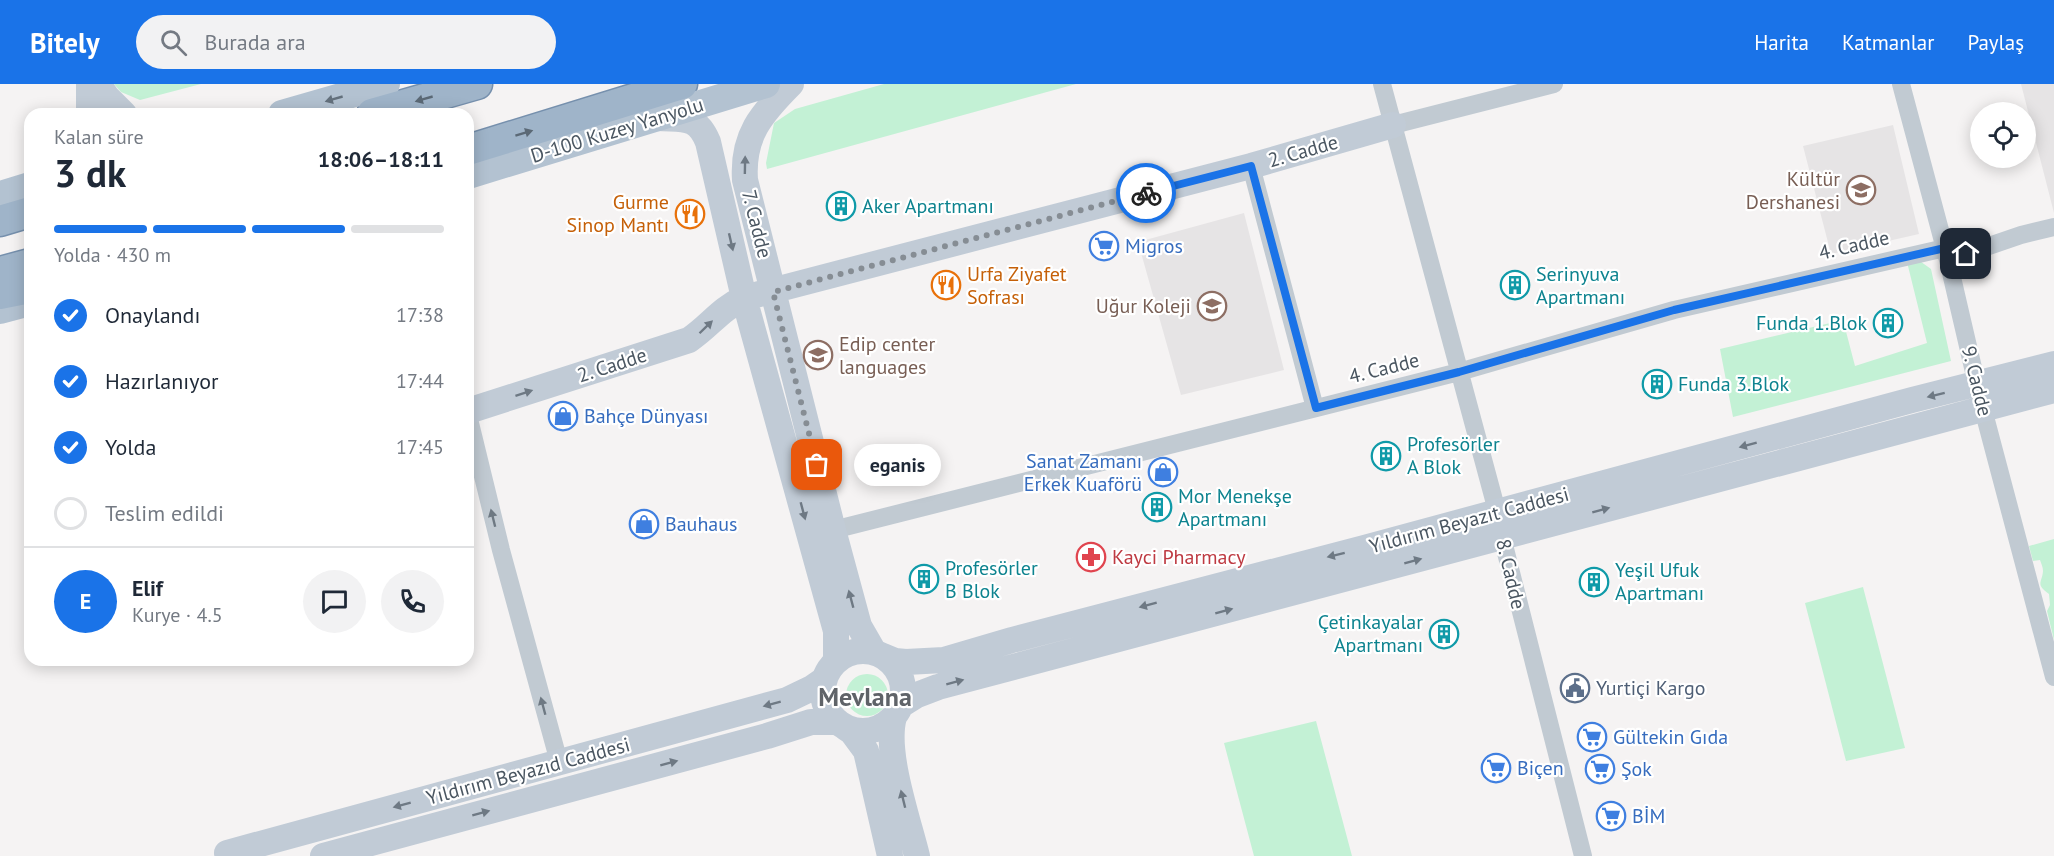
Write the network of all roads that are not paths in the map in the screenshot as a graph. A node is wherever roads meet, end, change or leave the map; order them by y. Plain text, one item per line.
1 (89, 84) edge
2 (98, 84) edge
3 (386, 84) edge
4 (477, 84) edge
5 (682, 84) edge
6 (766, 84) edge
7 (791, 84) edge
8 (1382, 84) edge
9 (1554, 84) edge
10 (1901, 84) edge
11 (89, 108) edge
12 (118, 108) edge
13 (303, 108) edge
14 (393, 108) edge
15 (658, 118) junction
16 (1393, 125) junction
17 (474, 148) edge
18 (1251, 166) junction
19 (474, 173) edge
20 (24, 188) edge
21 (0, 195) edge
22 (24, 214) edge
23 (0, 221) edge
24 (2054, 226) edge
25 (1946, 254) junction
26 (24, 266) edge
27 (0, 272) edge
28 (24, 289) edge
29 (773, 292) junction
30 (0, 294) edge
31 (744, 298) junction
32 (24, 304) edge
33 (0, 310) edge
34 (2054, 364) edge
35 (1459, 372) junction
36 (2054, 390) edge
37 (1980, 397) junction
38 (1316, 408) junction
39 (474, 411) edge
40 (474, 438) edge
41 (1497, 511) junction
42 (833, 530) junction
43 (1502, 537) junction
44 (878, 654) junction
45 (830, 670) junction
46 (2054, 677) edge
47 (898, 711) junction
48 (842, 725) junction
49 (559, 762) junction
50 (222, 855) edge
51 (323, 856) edge
52 (890, 856) edge
53 (917, 856) edge
54 (1583, 856) edge

1 - 11 main road
2 - 12 main road
3 -> 13 main road
4 -> 14 highway
17 -> 5 highway
6 - 15 main road, D-100 Kuzey Yanyolu
29 -> 7 main road, 7. Cadde
8 - 16 street, 8. Cadde
9 - 16 street, 2. Cadde
10 - 25 street, 9. Cadde
15 - 19 main road, D-100 Kuzey Yanyolu
15 -> 31 main road, 7. Cadde
16 - 18 main road, 2. Cadde
16 - 35 street, 8. Cadde
18 - 29 main road, 2. Cadde
18 - 38 street
20 - 21 main road
22 - 23 highway
24 - 25 street, 4. Cadde
25 - 35 street, 4. Cadde
25 - 37 street, 9. Cadde
26 - 27 highway
28 - 30 highway
29 - 31 main road, 2. Cadde
29 - 42 main road, 7. Cadde
39 -> 31 main road, 2. Cadde
31 -> 45 main road, 7. Cadde
32 - 33 main road
34 - 37 main road, Yıldırım Beyazıt Caddesi
35 - 38 street, 4. Cadde
35 - 41 street, 8. Cadde
36 - 37 main road, Yıldırım Beyazıt Caddesi
37 -> 41 main road, Yıldırım Beyazıt Caddesi
43 -> 37 main road, Yıldırım Beyazıt Caddesi
37 - 46 street, 9. Cadde
38 - 42 street, 4. Cadde
49 -> 40 street
41 - 43 main road, 8. Cadde
41 -> 44 main road, Yıldırım Beyazıt Caddesi
44 -> 42 main road, 7. Cadde
47 -> 43 main road, Yıldırım Beyazıt Caddesi
43 - 54 street, 8. Cadde
44 - 45 main road
44 - 47 main road
45 - 48 main road
45 -> 49 main road, Yıldırım Beyazıd Caddesi
47 - 48 main road
53 -> 47 main road
51 -> 48 main road, Yıldırım Beyazıd Caddesi
48 - 52 main road
49 -> 50 main road, Yıldırım Beyazıd Caddesi

